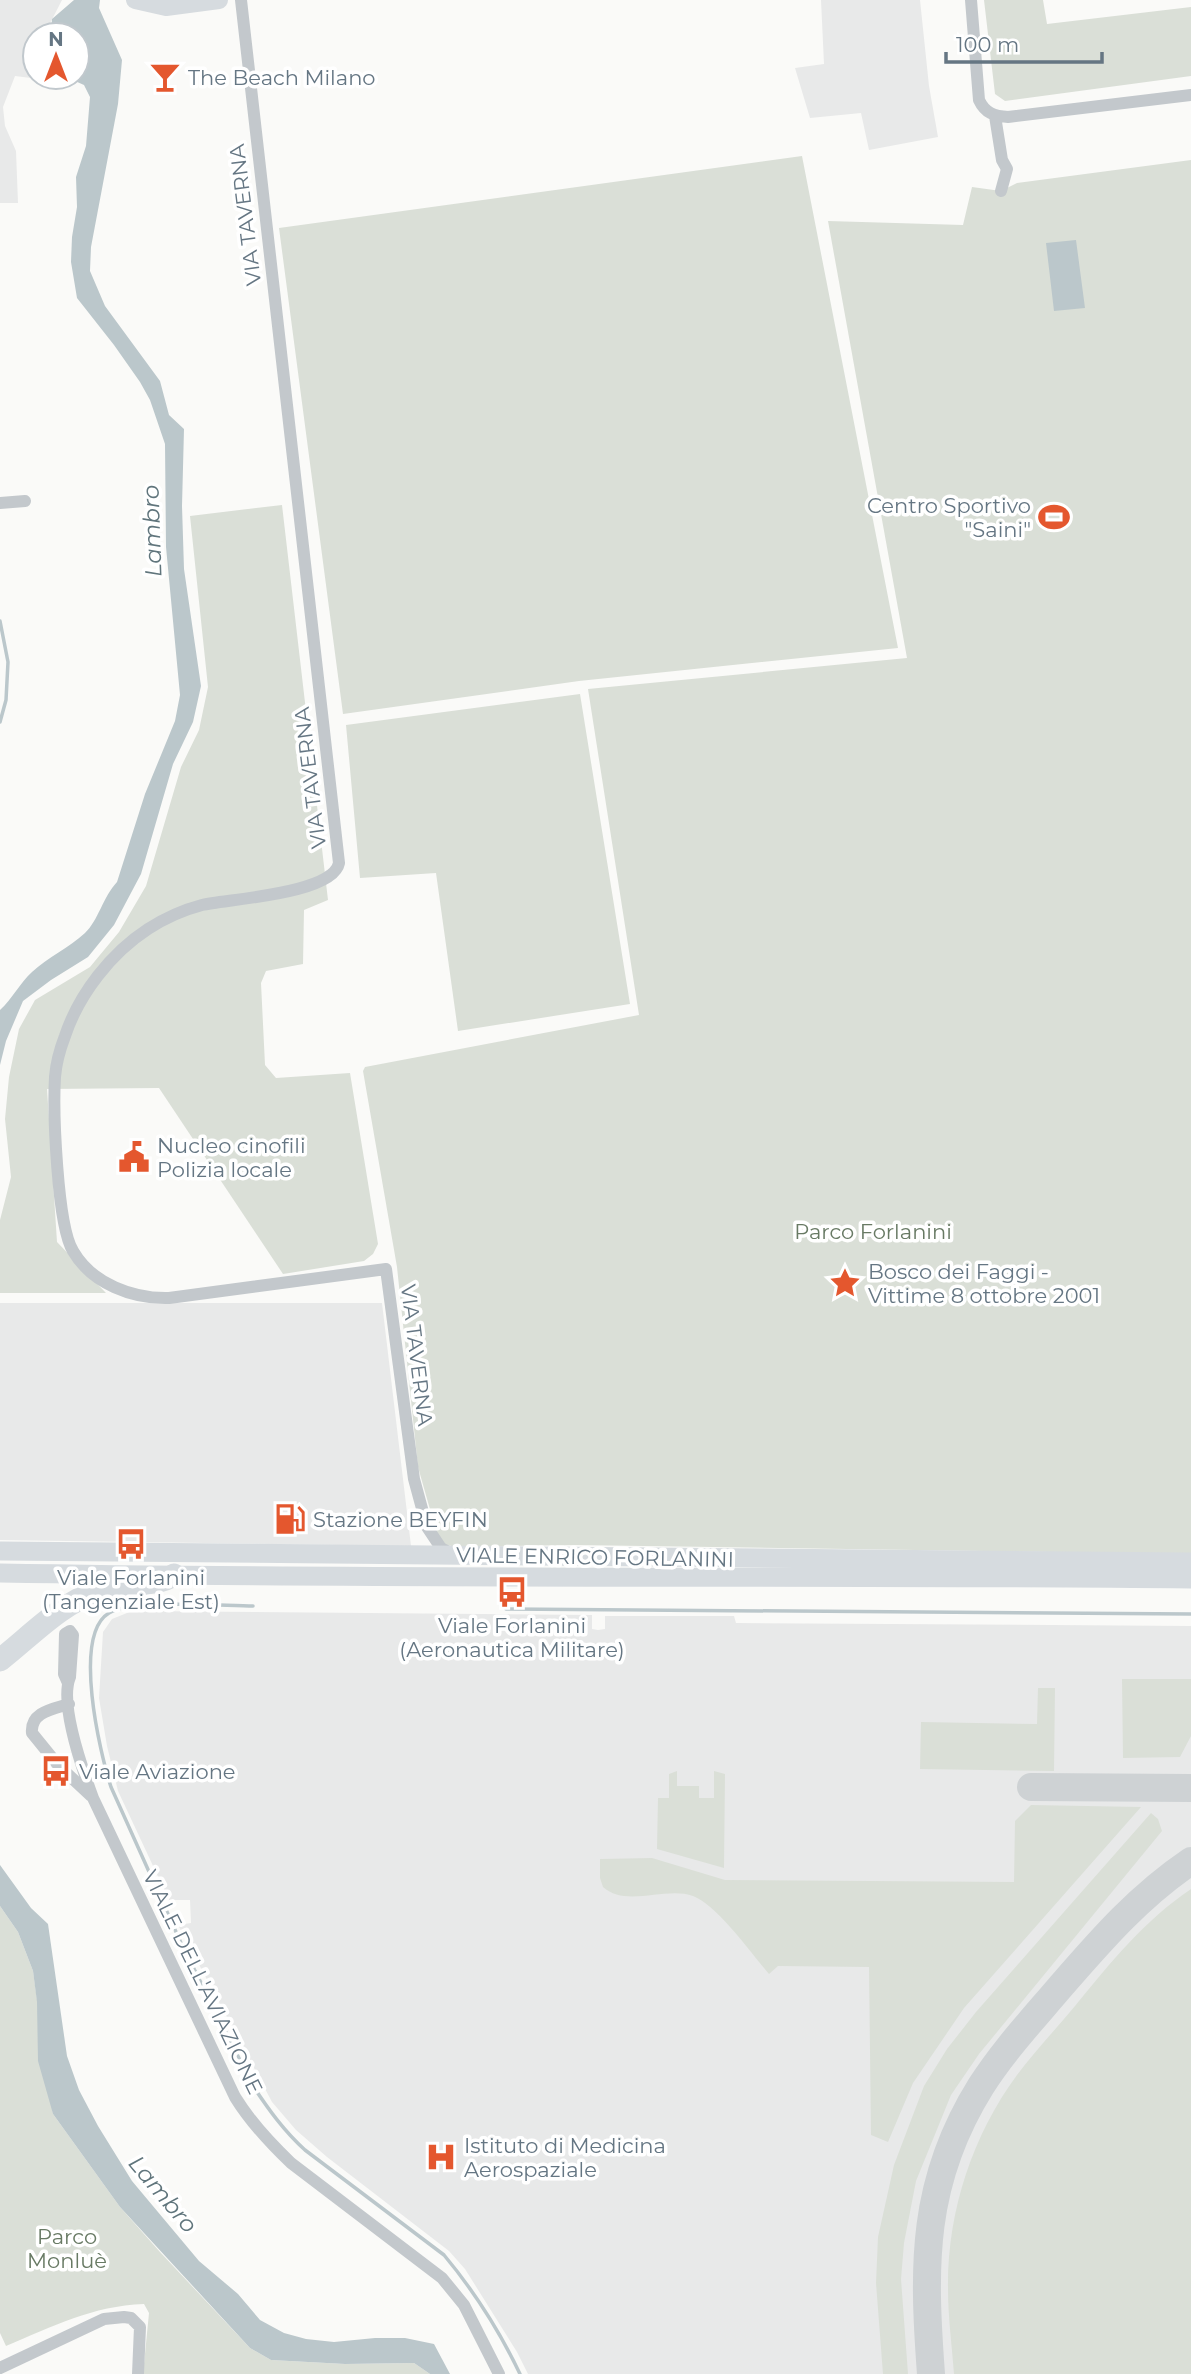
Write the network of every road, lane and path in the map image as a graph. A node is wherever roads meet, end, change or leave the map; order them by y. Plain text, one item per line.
1 (135, 0) edge
2 (219, 0) edge
3 (241, 0) edge
4 (971, 0) edge
5 (1191, 95) edge
6 (995, 116) junction
7 (1001, 191) dead end
8 (25, 501) dead end
9 (0, 503) edge
10 (427, 1527) junction
11 (0, 1550) edge
12 (382, 1554) junction
13 (456, 1555) junction
14 (1191, 1562) edge
15 (0, 1573) edge
16 (174, 1575) junction
17 (1191, 1579) edge
18 (2, 1659) edge
19 (68, 1683) dead end
20 (69, 1704) junction
21 (93, 1798) junction
22 (0, 2368) edge
23 (138, 2374) edge
24 (499, 2374) edge

1 - 2 street
3 - 10 street, VIA TAVERNA
4 - 6 street
5 - 6 street
6 - 7 street
8 - 9 street
10 - 12 street
10 - 13 street, VIA TAVERNA
11 - 12 main road, VIALE ENRICO FORLANINI
12 - 13 main road, VIALE ENRICO FORLANINI
13 - 14 main road, VIALE ENRICO FORLANINI
15 - 16 main road, VIALE ENRICO FORLANINI
16 - 17 main road, VIALE ENRICO FORLANINI
16 - 18 highway
19 - 20 street, VIALE DELL'AVIAZIONE
20 - 21 street, VIALE DELL'AVIAZIONE
20 - 21 street, VIALE DELL'AVIAZIONE
21 - 24 street, VIALE DELL'AVIAZIONE
22 - 23 street

